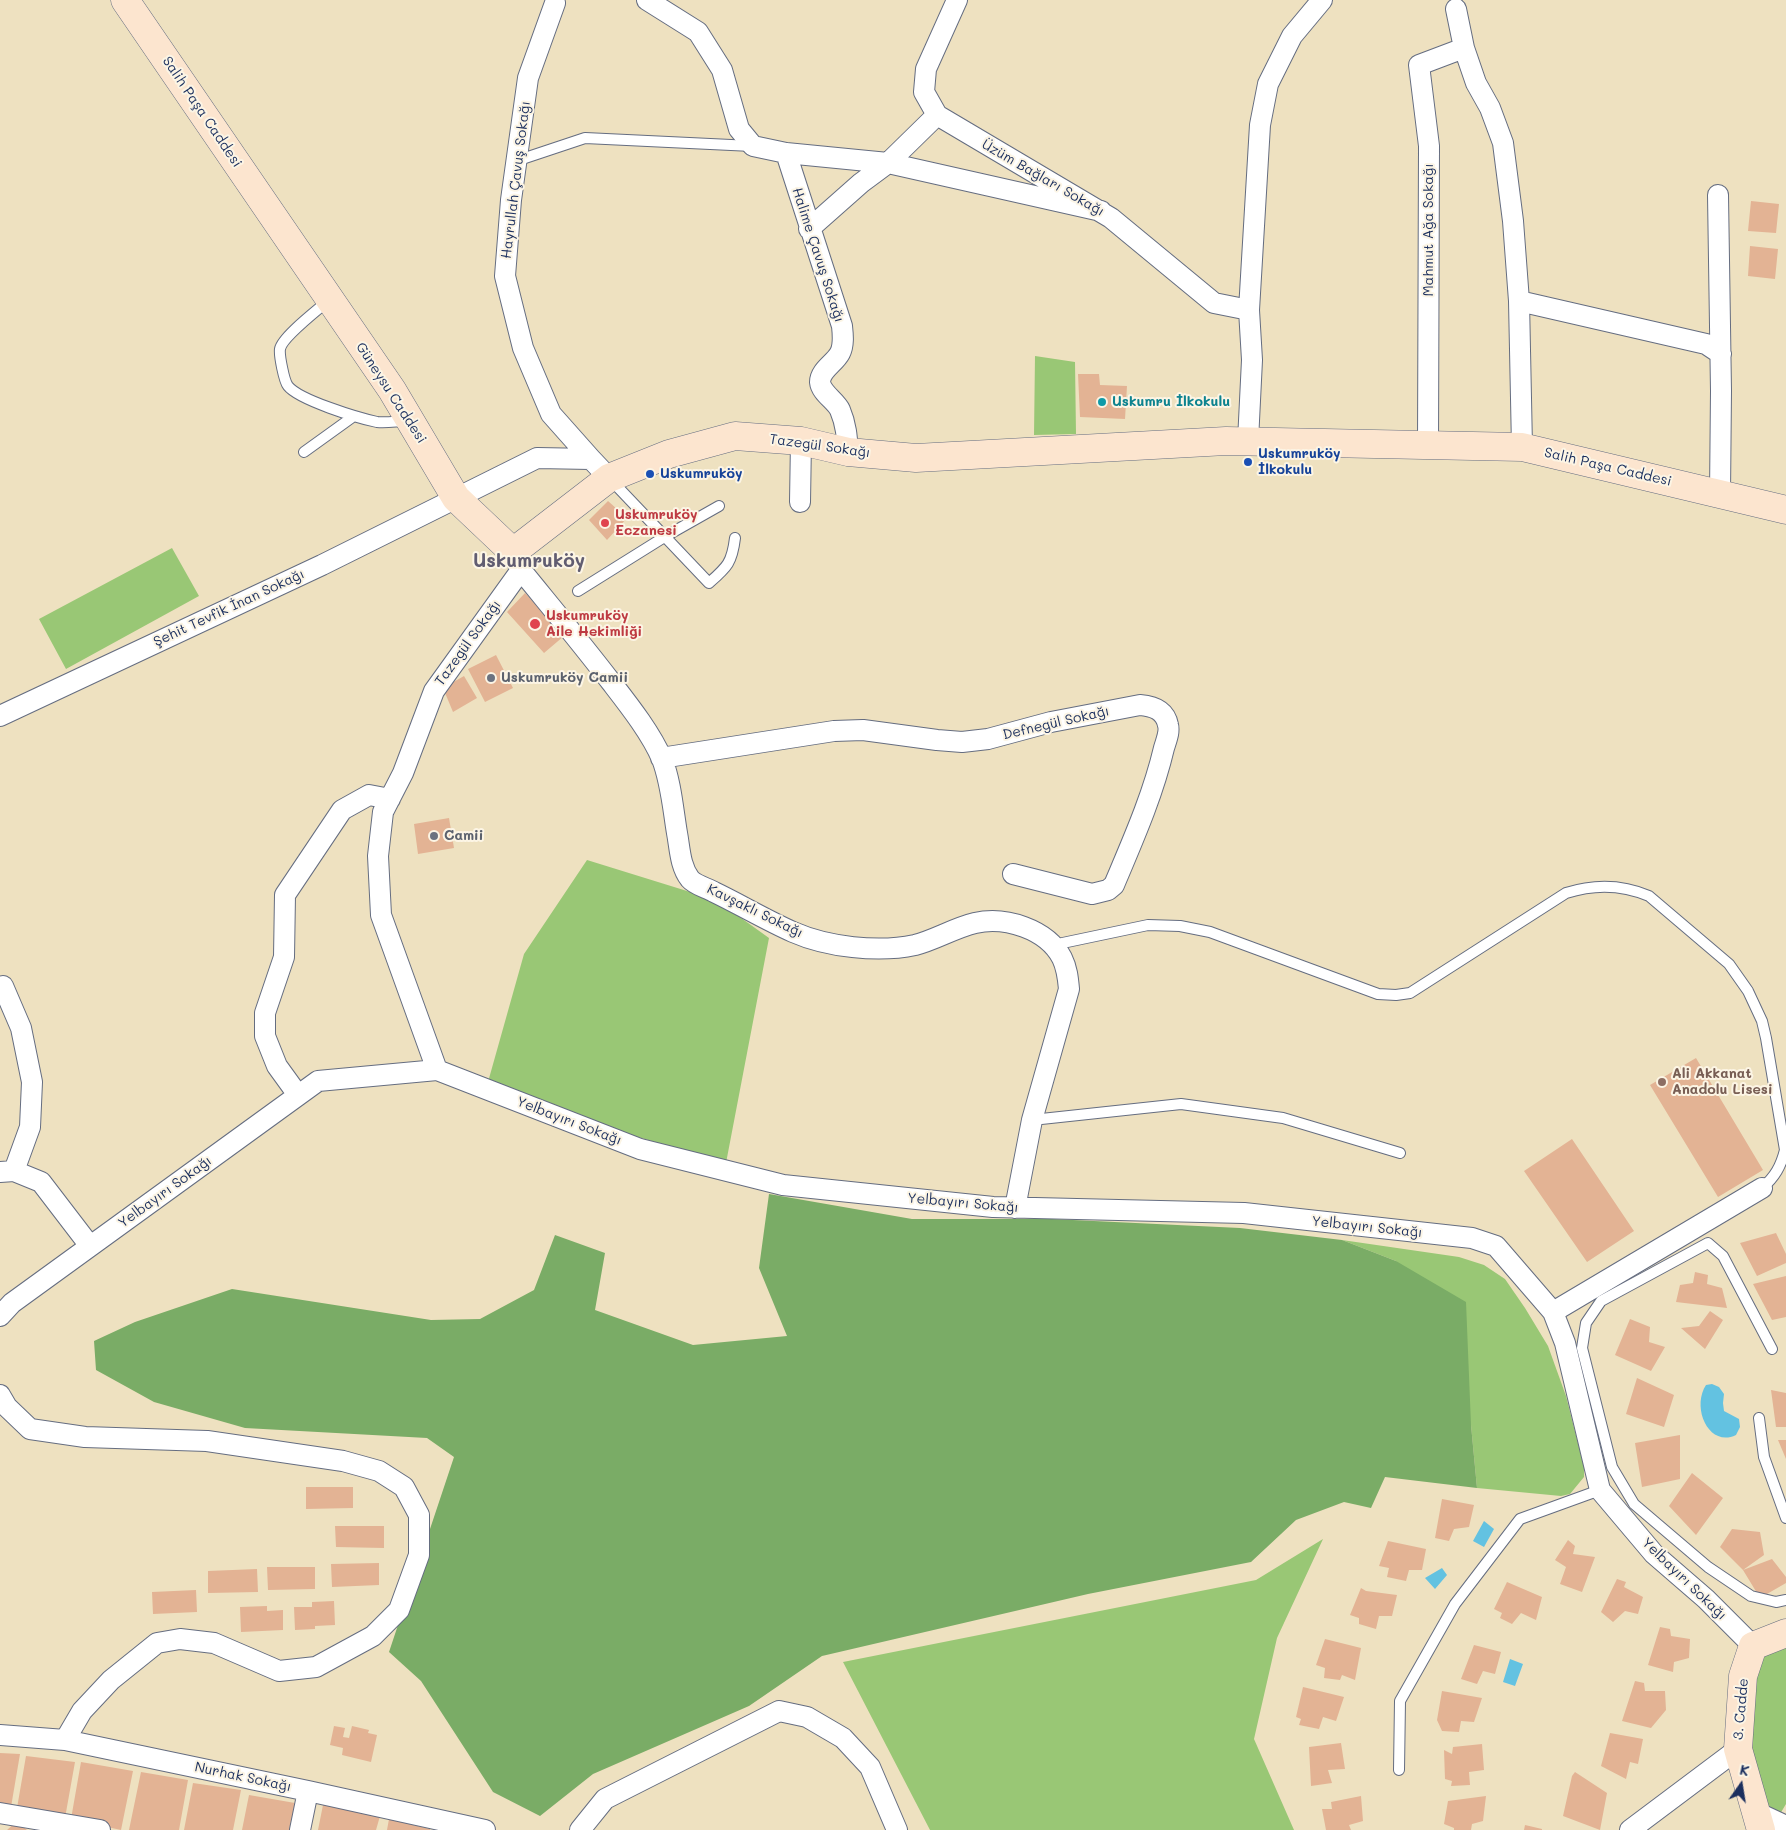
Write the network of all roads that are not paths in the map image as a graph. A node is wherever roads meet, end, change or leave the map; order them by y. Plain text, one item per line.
1 (125, 0) edge
2 (647, 0) edge
3 (957, 0) edge
4 (1322, 0) edge
5 (555, 3) dead end
6 (1456, 9) dead end
7 (1464, 48) junction
8 (937, 114) junction
9 (753, 146) junction
10 (786, 153) junction
11 (516, 161) junction
12 (888, 163) junction
13 (1718, 195) dead end
14 (1101, 211) junction
15 (278, 225) joint
16 (810, 229) junction
17 (330, 299) junction
18 (1519, 301) junction
19 (1250, 310) junction
20 (1721, 354) junction
21 (354, 416) junction
22 (410, 421) junction
23 (801, 441) junction
24 (1248, 441) junction
25 (1428, 444) junction
26 (1522, 447) junction
27 (304, 452) dead end
28 (848, 452) junction
29 (591, 459) junction
30 (610, 478) junction
31 (1720, 494) junction
32 (456, 498) junction
33 (800, 502) dead end
34 (719, 506) dead end
35 (1786, 510) edge
36 (666, 536) junction
37 (735, 538) dead end
38 (517, 561) junction
39 (578, 591) dead end
40 (0, 716) edge
41 (662, 758) junction
42 (390, 798) junction
43 (1013, 874) dead end
44 (1053, 945) junction
45 (3, 986) dead end
46 (437, 1070) junction
47 (298, 1096) junction
48 (1032, 1120) junction
49 (1400, 1153) dead end
50 (7, 1171) edge
51 (1762, 1188) joint
52 (1014, 1208) junction
53 (90, 1246) junction
54 (1553, 1312) junction
55 (0, 1316) edge
56 (1772, 1349) dead end
57 (0, 1395) edge
58 (1759, 1418) dead end
59 (1600, 1490) junction
60 (1786, 1518) edge
61 (1786, 1600) edge
62 (1786, 1634) edge
63 (1753, 1646) junction
64 (0, 1735) edge
65 (65, 1740) junction
66 (1738, 1749) junction
67 (1399, 1770) dead end
68 (308, 1791) junction
69 (0, 1813) edge
70 (1759, 1821) edge
71 (1786, 1826) edge
72 (100, 1830) edge
73 (300, 1830) edge
74 (485, 1830) edge
75 (580, 1830) edge
76 (897, 1830) edge
77 (1630, 1830) edge

1 - 15 street, Salih Paşa Caddesi
2 - 9 street
3 - 8 street, Üzüm Bağları Sokağı
4 - 19 street
5 - 11 street, Hayrullah Çavuş Sokağı
6 - 7 street
7 - 18 street
7 - 25 street, Mahmut Ağa Sokağı
8 - 12 street
8 - 14 street, Üzüm Bağları Sokağı
9 - 10 street
9 - 11 lane
10 - 12 street
10 - 16 street, Halime Çavuş Sokağı
11 - 29 street, Hayrullah Çavuş Sokağı
12 - 14 street
12 - 16 street
13 - 20 street
14 - 19 street, Üzüm Bağları Sokağı
15 - 17 street, Güneysu Caddesi
16 - 28 street, Halime Çavuş Sokağı
17 - 21 lane
17 - 22 street, Güneysu Caddesi
18 - 20 street
18 - 26 street
19 - 24 street
20 - 31 street
21 - 22 lane
21 - 27 lane
22 - 32 street, Güneysu Caddesi
23 - 28 street, Tazegül Sokağı
23 - 30 street, Tazegül Sokağı
23 - 33 street
24 - 25 street, Tazegül Sokağı
24 - 28 street, Tazegül Sokağı
25 - 26 street, Salih Paşa Caddesi
26 - 31 street, Salih Paşa Caddesi
29 - 30 street, Hayrullah Çavuş Sokağı
29 - 32 street, Şehit Tevfik İnan Sokağı
30 - 36 lane
30 - 38 street, Tazegül Sokağı
31 - 35 street, Salih Paşa Caddesi
32 - 38 street, Güneysu Caddesi
32 - 40 street, Şehit Tevfik İnan Sokağı
34 - 36 lane
36 - 37 lane
36 - 39 lane
38 - 41 street, Kavşaklı Sokağı
38 - 42 street, Tazegül Sokağı
41 - 43 street, Defnegül Sokağı
41 - 44 street, Kavşaklı Sokağı
42 - 46 street, Tazegül Sokağı
42 - 47 street
44 - 48 street, Kavşaklı Sokağı
44 - 51 lane
45 - 50 street
46 - 47 street, Yelbayırı Sokağı
46 - 52 street, Yelbayırı Sokağı
47 - 53 street, Yelbayırı Sokağı
48 - 49 lane
48 - 52 street, Kavşaklı Sokağı
50 - 53 street
51 - 54 street
52 - 54 street, Yelbayırı Sokağı
53 - 55 street, Yelbayırı Sokağı
54 - 59 street, Yelbayırı Sokağı
56 - 61 lane
57 - 65 street
58 - 60 lane
59 - 63 street, Yelbayırı Sokağı
59 - 67 lane
62 - 63 street
63 - 66 street, 3. Cadde
64 - 65 street, Nurhak Sokağı
65 - 68 street, Nurhak Sokağı
66 - 70 street, 3. Cadde
66 - 77 street
68 - 73 street
68 - 74 street, Nurhak Sokağı
69 - 72 street
70 - 71 street
75 - 76 street

